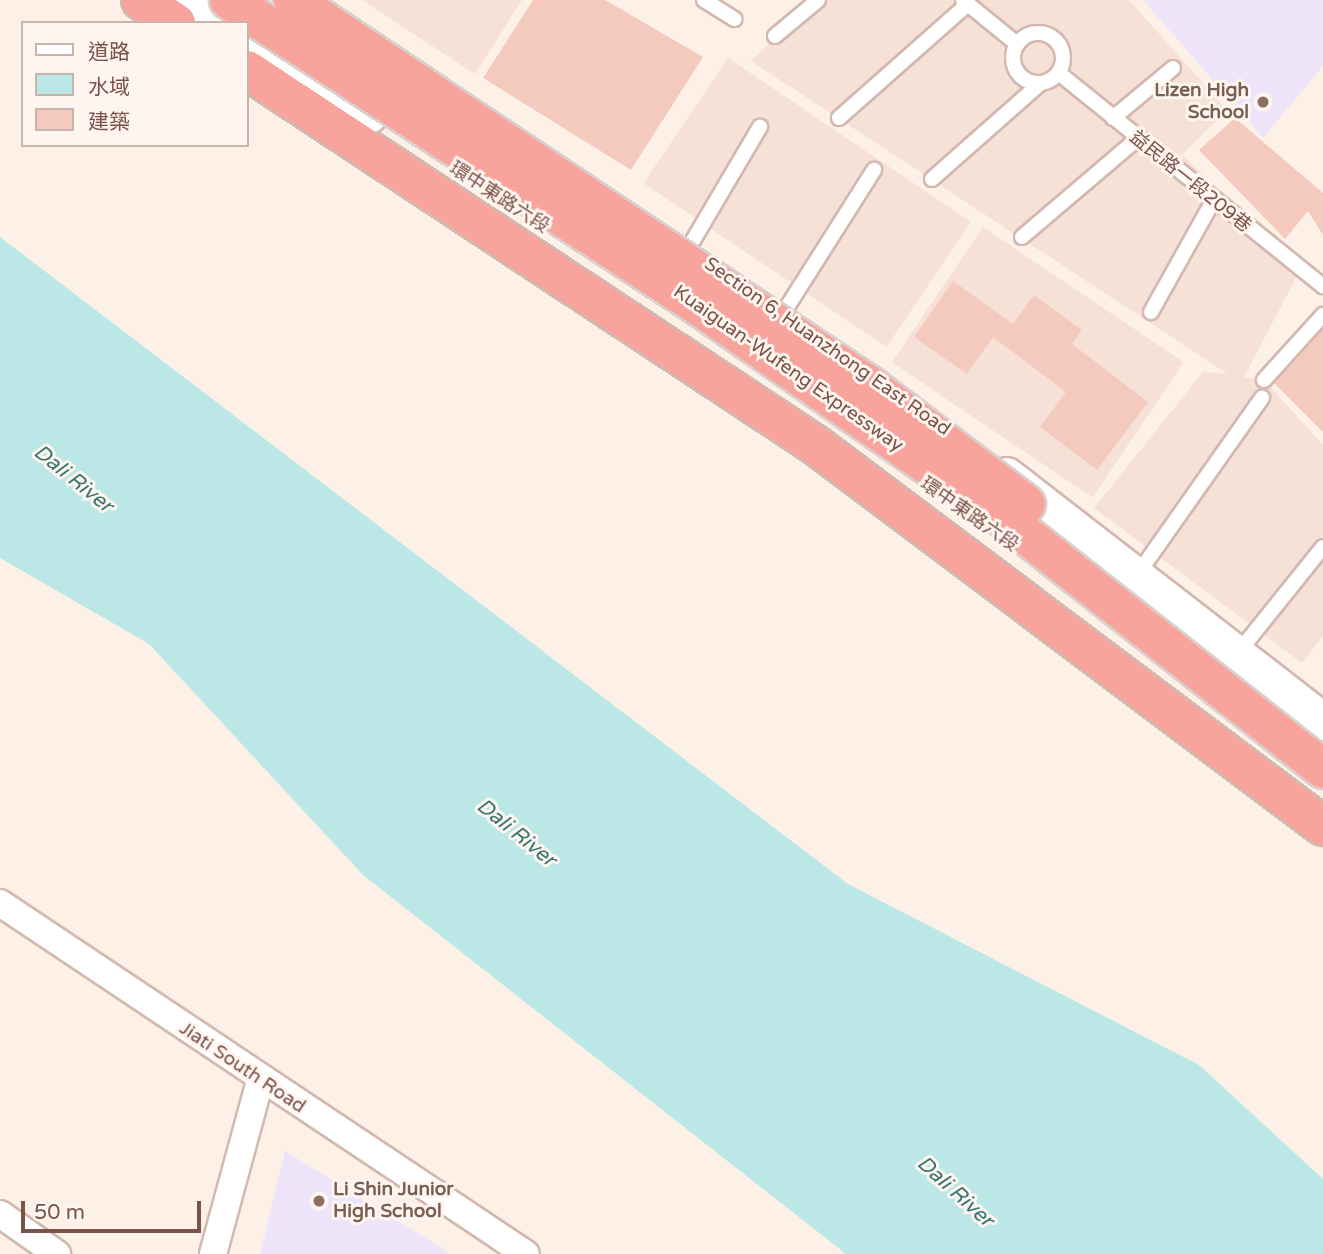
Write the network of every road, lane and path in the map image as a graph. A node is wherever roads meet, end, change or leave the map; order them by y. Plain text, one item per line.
1 (141, 0) edge
2 (192, 0) edge
3 (229, 0) edge
4 (293, 0) edge
5 (311, 0) edge
6 (704, 0) edge
7 (818, 0) edge
8 (966, 2) edge
9 (734, 19) dead end
10 (173, 21) edge
11 (225, 21) edge
12 (248, 36) edge
13 (775, 36) dead end
14 (1017, 44) junction
15 (1173, 68) dead end
16 (248, 70) edge
17 (1060, 74) junction
18 (1041, 83) junction
19 (839, 118) dead end
20 (1113, 118) junction
21 (760, 127) dead end
22 (1138, 139) junction
23 (874, 170) dead end
24 (932, 180) dead end
25 (1212, 203) junction
26 (1022, 237) dead end
27 (688, 249) junction
28 (1323, 286) edge
29 (1151, 312) dead end
30 (782, 315) junction
31 (1323, 316) edge
32 (1264, 380) dead end
33 (1262, 398) dead end
34 (912, 404) junction
35 (881, 453) junction
36 (1323, 547) edge
37 (1137, 575) junction
38 (1237, 654) junction
39 (1184, 662) junction
40 (1323, 722) edge
41 (1323, 769) edge
42 (1323, 789) edge
43 (1323, 826) edge
44 (0, 903) edge
45 (260, 1081) junction
46 (0, 1214) edge
47 (487, 1242) edge
48 (57, 1254) edge
49 (213, 1254) edge
50 (526, 1254) edge

1 - 10 highway
2 - 11 street
3 - 39 highway, Kuaiguan-Wufeng Expressway, bridge
4 - 39 highway, bridge
5 - 27 street, Section 6, Huanzhong East Road
6 - 9 lane
7 - 13 lane
8 - 14 lane
8 - 19 lane
12 - 35 street, 環中東路六段
14 - 17 lane
14 - 18 lane
15 - 20 lane
16 - 43 highway
17 - 18 lane
17 - 20 lane, 益民路一段209巷
18 - 24 lane
20 - 22 lane, 益民路一段209巷
21 - 27 lane
22 - 25 lane, 益民路一段209巷
22 - 26 lane
23 - 30 lane
25 - 28 lane, 益民路一段209巷
25 - 29 lane
27 - 30 street, Section 6, Huanzhong East Road
30 - 34 street, Section 6, Huanzhong East Road
31 - 32 lane
33 - 37 lane
34 - 35 street
34 - 37 street, Section 6, Huanzhong East Road
35 - 42 street, 環中東路六段
36 - 38 lane
37 - 38 street, Section 6, Huanzhong East Road
38 - 40 street, Section 6, Huanzhong East Road
39 - 41 highway, Kuaiguan-Wufeng Expressway, bridge
44 - 45 street, Jiati South Road
45 - 47 street, Jiati South Road
45 - 49 street
46 - 48 street
47 - 50 street, Jiati South Road

